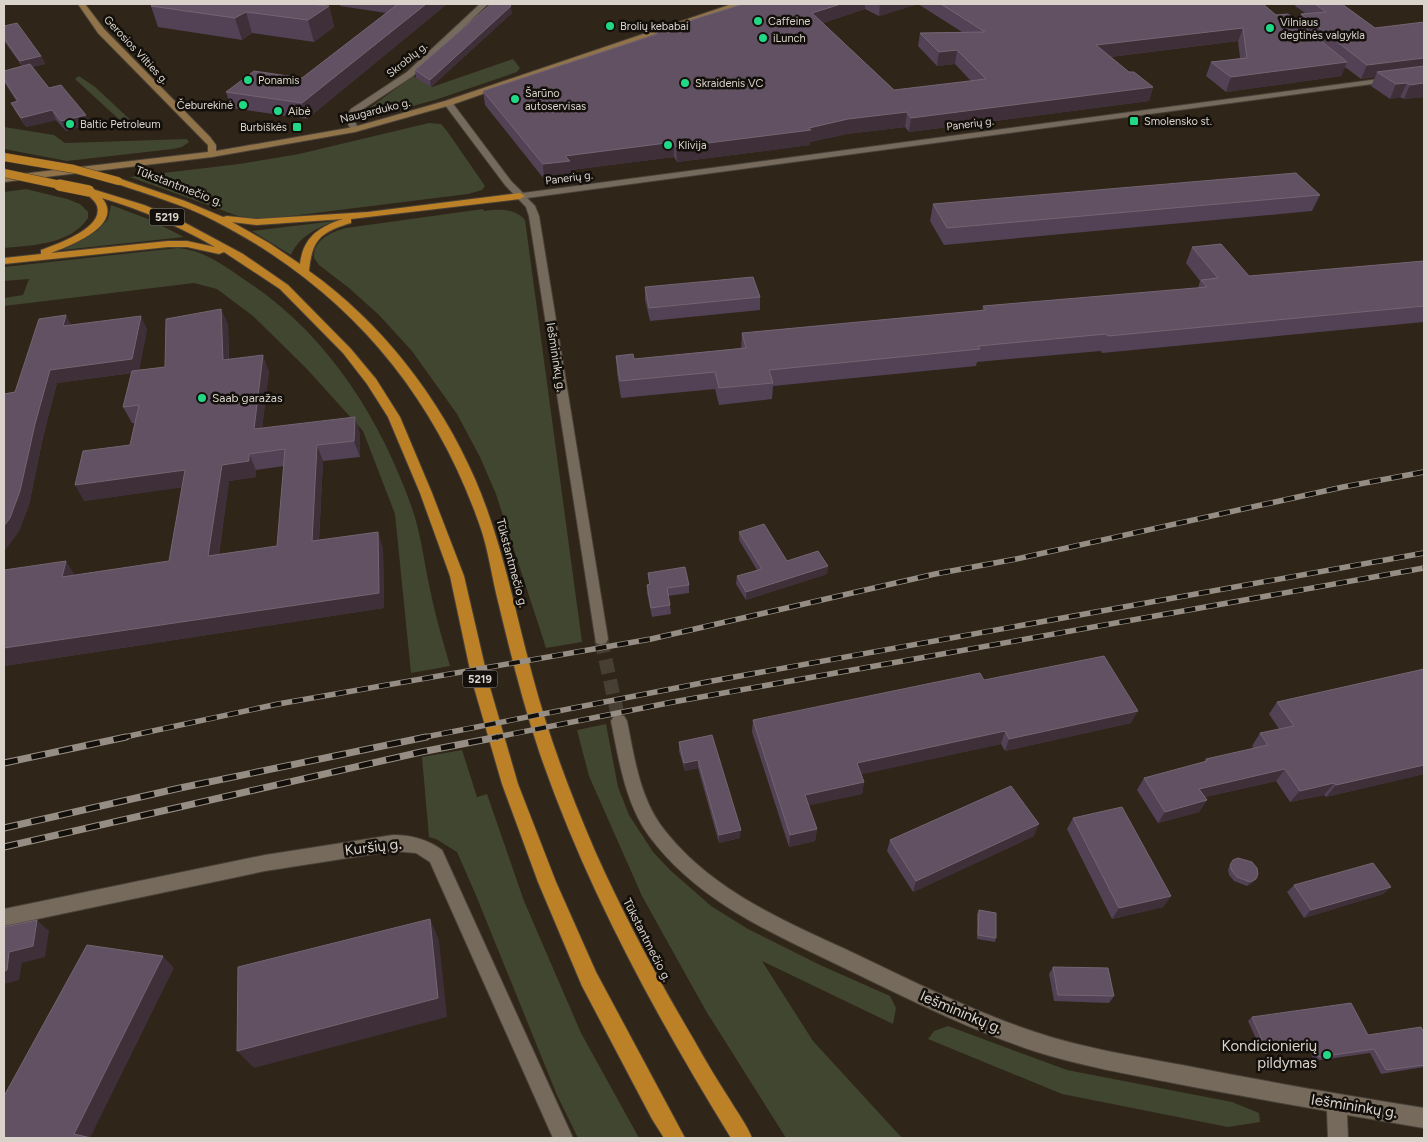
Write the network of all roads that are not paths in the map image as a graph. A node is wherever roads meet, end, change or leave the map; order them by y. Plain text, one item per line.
1 (81, 4) edge
2 (484, 4) edge
3 (738, 4) edge
4 (1424, 76) edge
5 (1348, 77) dead end
6 (1358, 84) junction
7 (448, 103) junction
8 (355, 129) junction
9 (212, 154) junction
10 (4, 157) edge
11 (4, 173) edge
12 (4, 179) edge
13 (89, 191) junction
14 (520, 196) junction
15 (368, 215) junction
16 (217, 218) junction
17 (239, 256) junction
18 (25, 258) junction
19 (4, 261) edge
20 (304, 273) junction
21 (601, 638) tunnel mouth
22 (619, 721) tunnel mouth
23 (4, 918) edge
24 (1337, 1104) junction
25 (1424, 1118) edge
26 (563, 1138) edge
27 (675, 1138) edge
28 (742, 1138) edge
29 (1338, 1138) edge

1 - 9 main road, Gerosios Vilties g.
2 - 8 street, Skroblų g.
3 - 7 main road, Naugarduko g.
4 - 6 street, Panerių g.
5 - 6 street
6 - 14 street, Panerių g.
7 - 8 main road, Naugarduko g.
7 - 14 street, Iešmininkų g.
8 - 9 main road, Naugarduko g.
9 - 12 main road, Naugarduko g.
10 - 16 highway, Tūkstantmečio g. / 5219, bridge
11 - 13 highway, 5219, bridge
13 - 17 highway, 5219
13 - 18 highway
14 - 15 highway
14 - 21 street, Iešmininkų g.
15 - 16 highway
15 - 20 highway
16 - 20 highway, Tūkstantmečio g. / 5219
17 - 18 highway
17 - 27 highway, 5219
18 - 19 highway
20 - 28 highway, Tūkstantmečio g. / 5219
22 - 24 street, Iešmininkų g.
23 - 26 street, Kuršių g.
24 - 25 street, Iešmininkų g.
24 - 29 street

